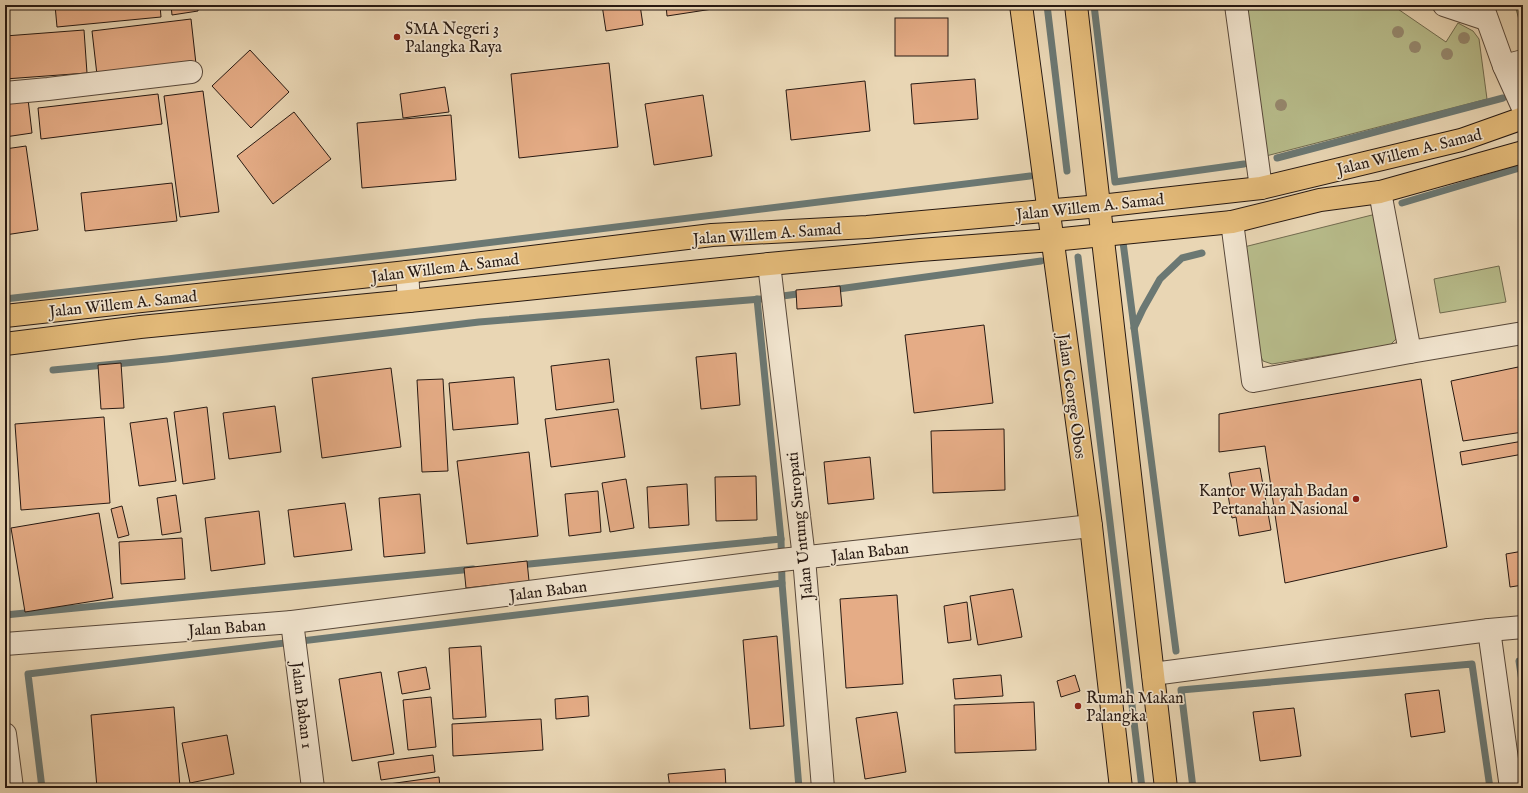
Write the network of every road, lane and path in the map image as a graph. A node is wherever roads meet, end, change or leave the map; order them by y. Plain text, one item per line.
1 (1021, 5) edge
2 (1076, 5) edge
3 (1236, 5) edge
4 (1444, 5) edge
5 (1484, 12) edge
6 (1513, 64) edge
7 (191, 72) dead end
8 (5, 93) edge
9 (1523, 108) edge
10 (1523, 118) edge
11 (1523, 152) edge
12 (1261, 188) junction
13 (1380, 192) junction
14 (1100, 206) junction
15 (1048, 210) junction
16 (1232, 222) junction
17 (1102, 235) junction
18 (1053, 240) junction
19 (769, 264) junction
20 (407, 272) junction
21 (409, 301) junction
22 (5, 316) edge
23 (1523, 333) edge
24 (5, 344) edge
25 (1410, 352) junction
26 (1091, 526) junction
27 (804, 558) junction
28 (292, 622) junction
29 (1523, 627) edge
30 (1489, 630) junction
31 (5, 644) edge
32 (1153, 674) junction
33 (5, 734) edge
34 (12, 788) edge
35 (313, 788) edge
36 (823, 788) edge
37 (1121, 788) edge
38 (1166, 788) edge
39 (1511, 788) edge

1 - 15 main road, Jalan George Obos
2 - 14 main road
3 - 12 street
4 - 5 street
5 - 6 street
6 - 9 street
7 - 8 street
10 - 12 main road, Jalan Willem A. Samad
11 - 13 main road, Jalan Willem A. Samad
12 - 14 main road, Jalan Willem A. Samad
13 - 16 main road, Jalan Willem A. Samad
13 - 25 street
14 - 15 main road, Jalan Willem A. Samad
14 - 17 main road
15 - 18 main road, Jalan George Obos
15 - 20 main road, Jalan Willem A. Samad
16 - 17 main road, Jalan Willem A. Samad
16 - 25 street
17 - 18 main road, Jalan Willem A. Samad
17 - 32 main road
18 - 19 main road, Jalan Willem A. Samad
18 - 26 main road, Jalan George Obos
19 - 21 main road, Jalan Willem A. Samad
19 - 27 street, Jalan Untung Suropati
20 - 21 street
20 - 22 main road, Jalan Willem A. Samad
21 - 24 main road, Jalan Willem A. Samad
23 - 25 street
26 - 27 street, Jalan Baban
26 - 37 main road, Jalan George Obos
27 - 28 street, Jalan Baban
27 - 36 street, Jalan Untung Suropati
28 - 31 street, Jalan Baban
28 - 35 street, Jalan Baban 1
29 - 30 street
30 - 32 street
30 - 39 street
32 - 38 main road
33 - 34 street

